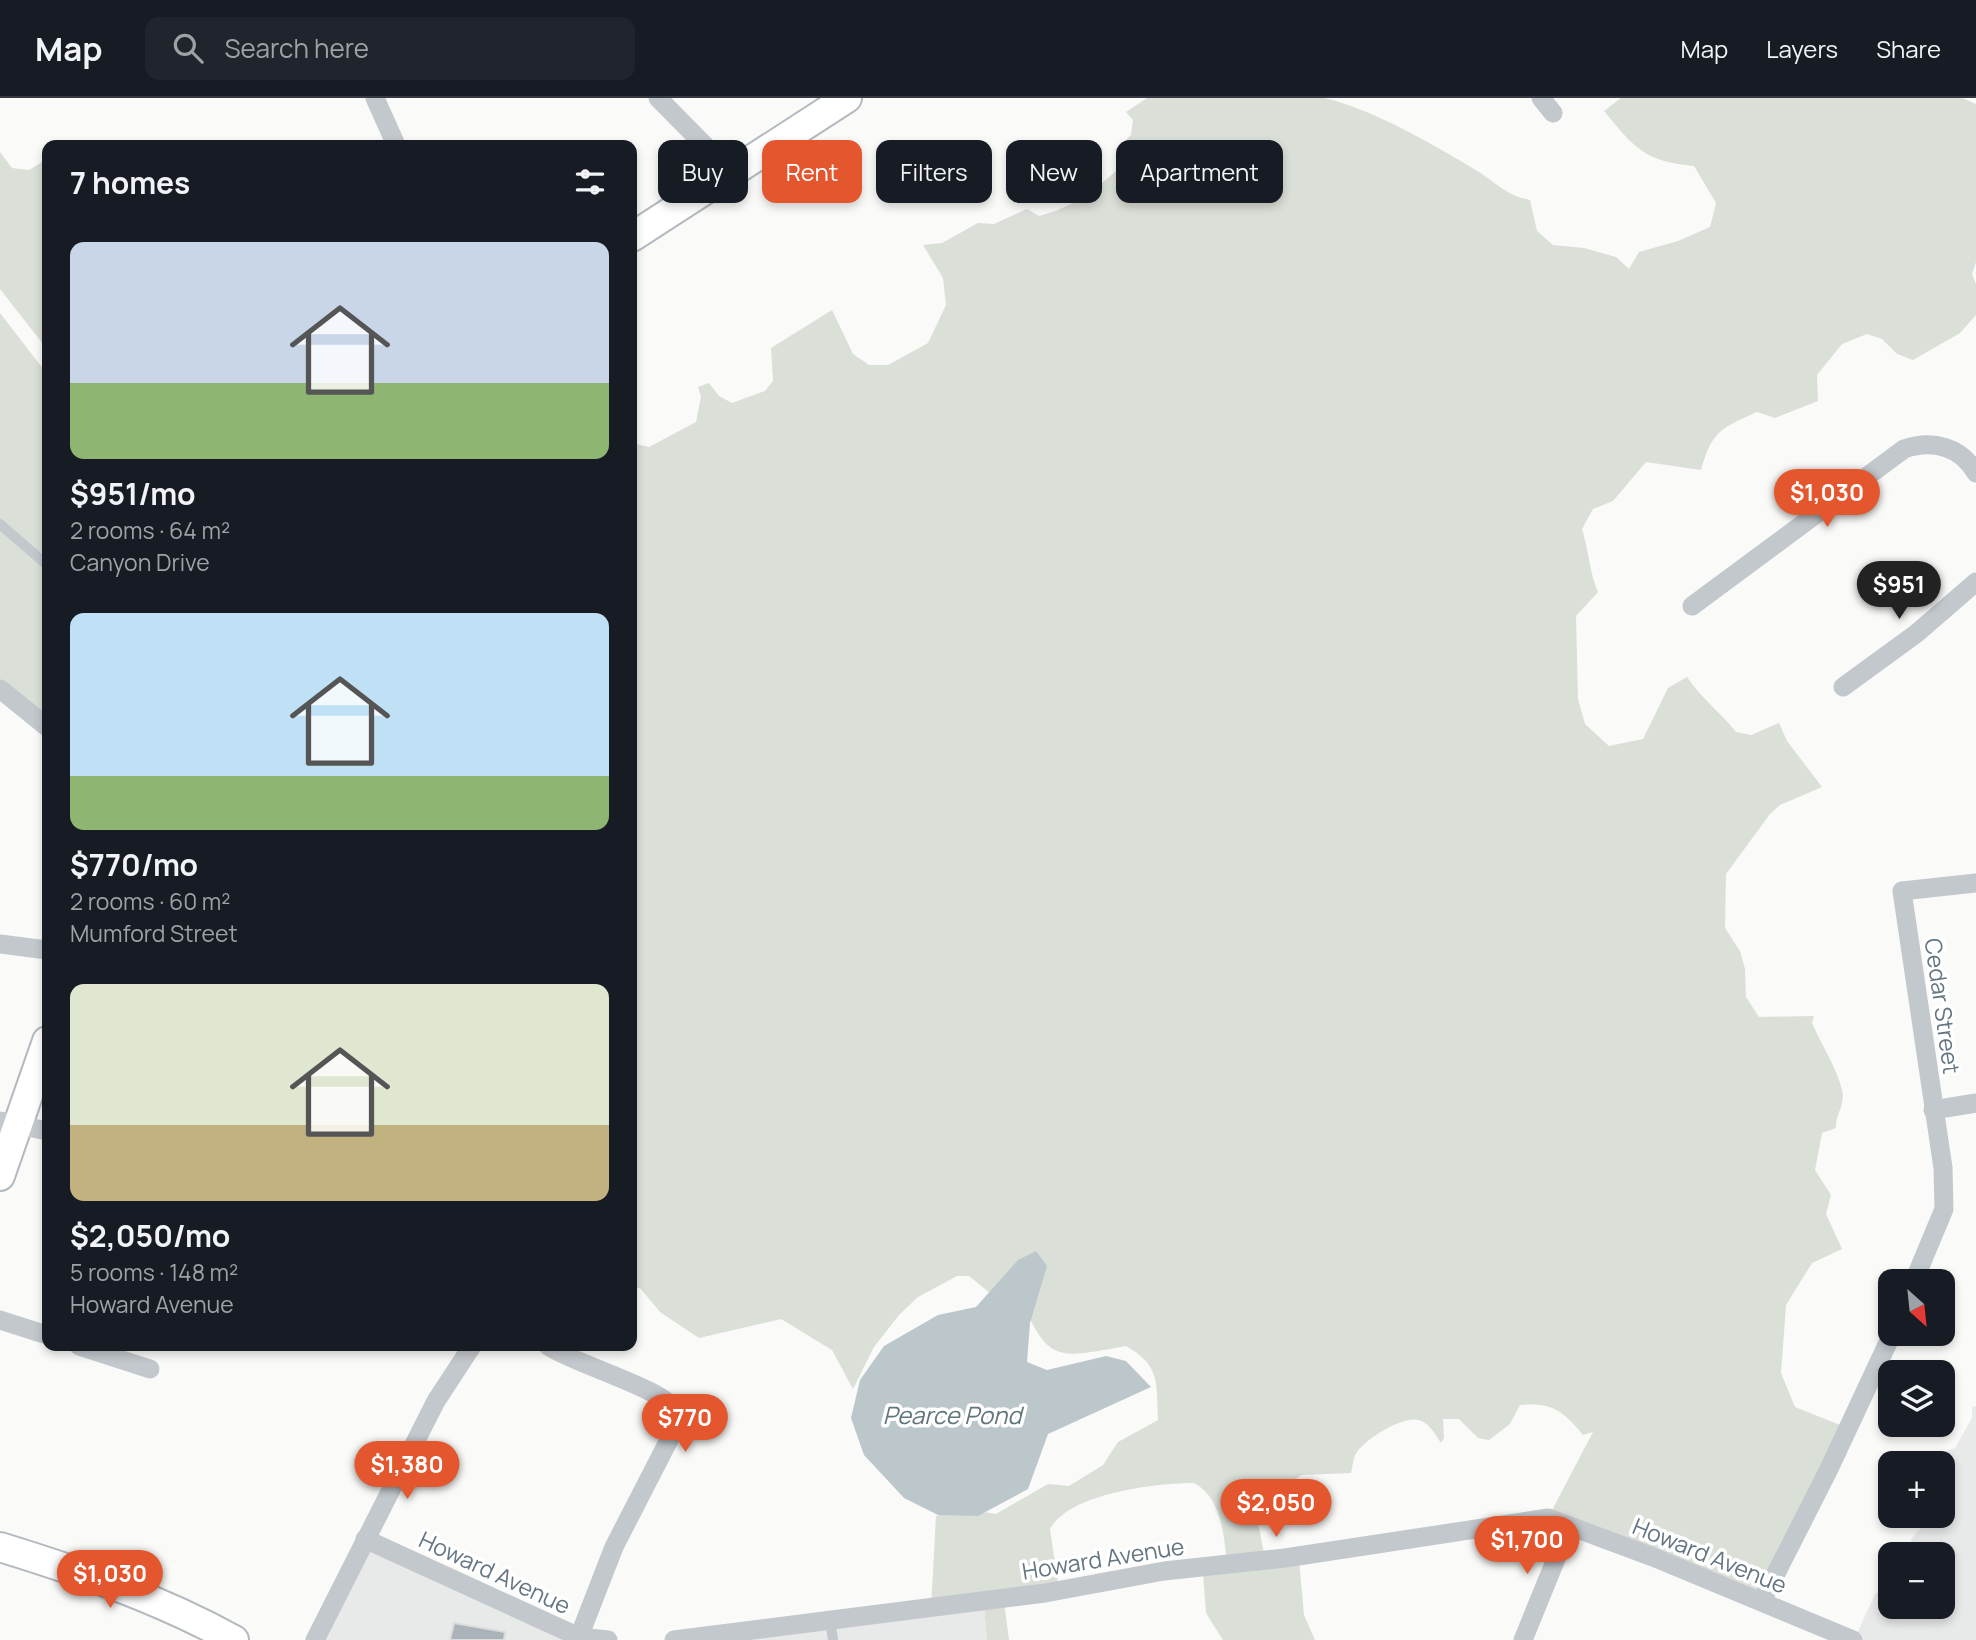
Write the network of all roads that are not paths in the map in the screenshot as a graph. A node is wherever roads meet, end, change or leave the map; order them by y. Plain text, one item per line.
1 (375, 98) edge
2 (658, 98) edge
3 (847, 98) edge
4 (394, 140) edge
5 (699, 140) edge
6 (748, 164) edge
7 (687, 203) edge
8 (637, 234) edge
9 (1973, 460) edge
10 (0, 524) edge
11 (42, 561) edge
12 (1976, 582) edge
13 (1692, 606) dead end
14 (1843, 687) dead end
15 (0, 689) edge
16 (42, 723) edge
17 (1976, 883) edge
18 (0, 944) edge
19 (42, 949) edge
20 (42, 1052) edge
21 (1976, 1103) edge
22 (1933, 1110) junction
23 (9, 1122) edge
24 (42, 1131) edge
25 (0, 1175) edge
26 (1919, 1269) edge
27 (0, 1320) edge
28 (42, 1333) edge
29 (1886, 1346) edge
30 (94, 1351) edge
31 (468, 1351) edge
32 (559, 1351) edge
33 (150, 1369) dead end
34 (1569, 1527) junction
35 (365, 1539) junction
36 (0, 1547) edge
37 (1762, 1601) junction
38 (830, 1620) junction
39 (579, 1637) junction
40 (234, 1640) edge
41 (315, 1640) edge
42 (608, 1640) edge
43 (674, 1640) edge
44 (833, 1640) edge
45 (1523, 1640) edge
46 (1853, 1640) edge

1 - 4 street
2 - 5 street
3 - 6 street
7 - 8 street
9 - 13 street
10 - 11 lane
12 - 14 street
15 - 16 street
17 - 22 street, Cedar Street
18 - 19 street
20 - 23 street
21 - 22 street
22 - 26 street, Cedar Street
23 - 24 street
23 - 25 street
27 - 28 street
29 - 37 street
30 - 33 street
31 - 35 street
32 - 39 street
34 - 37 street, Howard Avenue
34 - 38 street, Howard Avenue
34 - 45 street
35 - 39 street, Howard Avenue
35 - 41 street
36 - 40 street
37 - 46 street, Howard Avenue
38 - 43 street, Howard Avenue
38 - 44 lane
39 - 42 street, Howard Avenue

